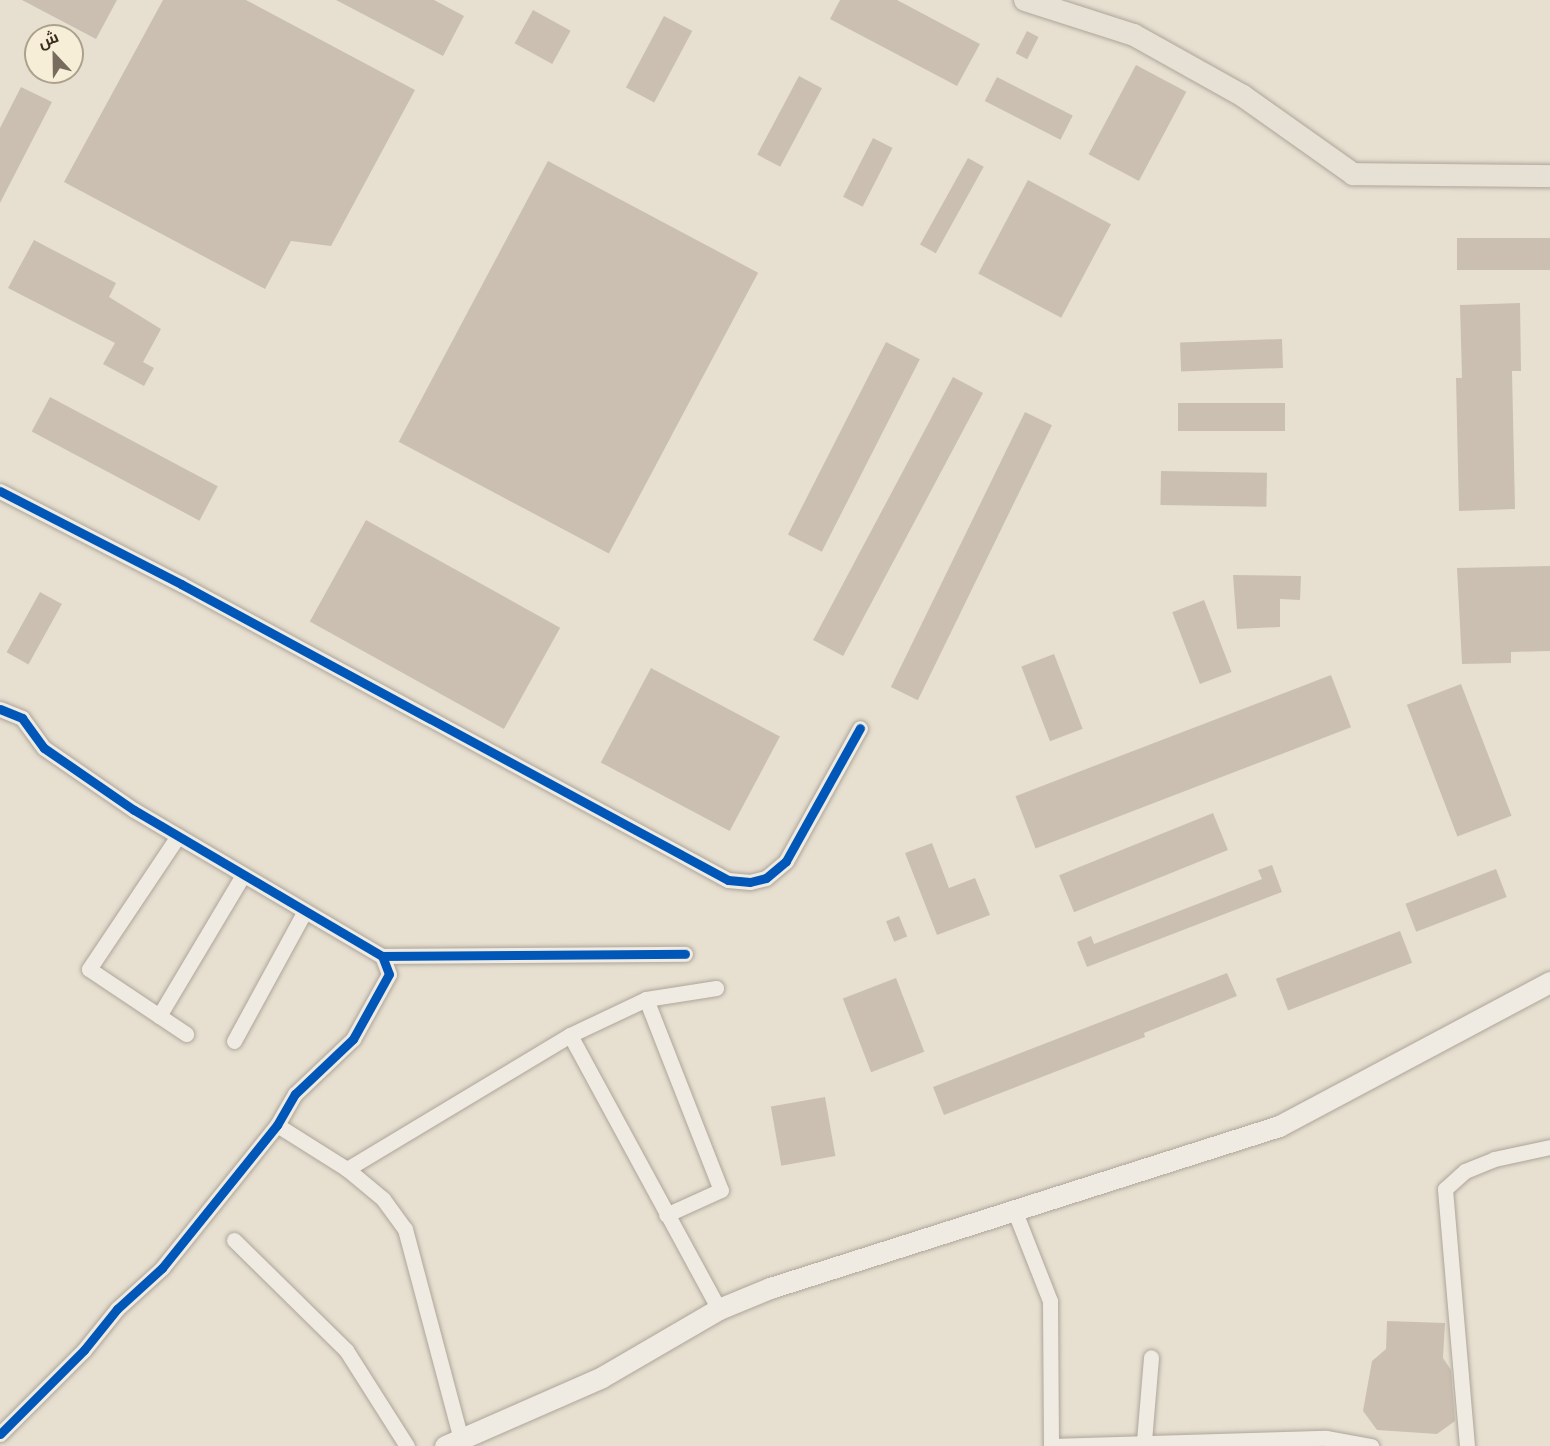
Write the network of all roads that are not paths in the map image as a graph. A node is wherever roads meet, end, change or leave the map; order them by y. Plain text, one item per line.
1 (1025, 0) edge
2 (1550, 176) edge
3 (0, 491) edge
4 (0, 709) edge
5 (860, 728) dead end
6 (178, 836) junction
7 (243, 875) junction
8 (305, 911) junction
9 (685, 954) dead end
10 (382, 956) junction
11 (1550, 982) edge
12 (716, 988) dead end
13 (646, 999) junction
14 (159, 1016) junction
15 (186, 1034) dead end
16 (570, 1035) junction
17 (234, 1041) dead end
18 (277, 1125) junction
19 (1550, 1147) edge
20 (347, 1169) junction
21 (1014, 1212) junction
22 (666, 1215) junction
23 (234, 1240) dead end
24 (719, 1309) junction
25 (1151, 1357) dead end
26 (0, 1434) edge
27 (1144, 1441) junction
28 (453, 1443) edge
29 (407, 1446) edge
30 (1051, 1446) edge
31 (1371, 1446) edge
32 (1467, 1446) edge

1 - 2 main road
3 - 5 street
4 - 6 street
6 - 7 street
6 - 14 street
7 - 8 street
7 - 14 street
8 - 10 street
8 - 17 street
9 - 10 street
10 - 18 street
11 - 21 main road
12 - 13 street
13 - 16 street
13 - 22 street
14 - 15 street
16 - 20 street
16 - 22 street
18 - 20 street
18 - 26 street
19 - 32 street
20 - 28 street
21 - 24 main road
21 - 30 street
22 - 24 street
23 - 29 street
24 - 28 main road
25 - 27 street
27 - 30 street
27 - 31 street

